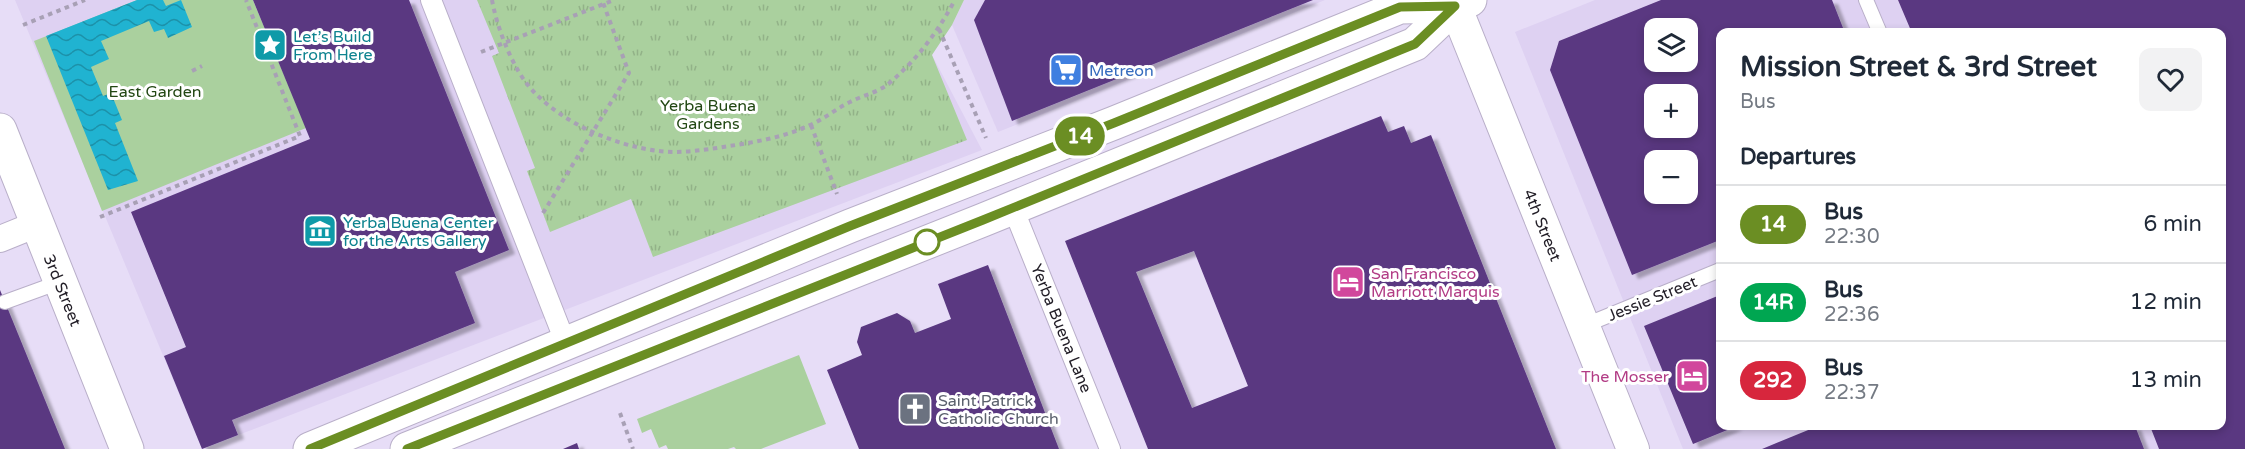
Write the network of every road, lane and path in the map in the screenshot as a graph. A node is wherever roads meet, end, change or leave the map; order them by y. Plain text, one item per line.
1 (85, 0) edge
2 (246, 0) edge
3 (430, 0) edge
4 (492, 0) edge
5 (602, 0) edge
6 (614, 0) edge
7 (955, 0) edge
8 (1866, 0) edge
9 (1459, 2) edge
10 (604, 5) junction
11 (23, 25) dead end
12 (939, 28) junction
13 (1878, 28) edge
14 (505, 42) junction
15 (496, 46) dead end
16 (202, 66) dead end
17 (192, 71) dead end
18 (811, 125) junction
19 (0, 130) edge
20 (592, 131) junction
21 (988, 143) dead end
22 (837, 195) dead end
23 (1013, 208) junction
24 (100, 217) dead end
25 (37, 224) junction
26 (0, 239) edge
27 (526, 242) junction
28 (1716, 272) edge
29 (60, 282) junction
30 (5, 302) dead end
31 (1583, 326) junction
32 (566, 344) junction
33 (620, 414) dead end
34 (127, 449) edge
35 (310, 449) edge
36 (407, 449) edge
37 (633, 449) edge
38 (1110, 449) edge
39 (1633, 449) edge

1 - 11 path
2 - 24 path
3 - 27 street
4 - 14 path
5 - 10 path
6 - 10 path
7 - 12 path
8 - 13 lane
9 - 23 main road
9 - 31 street, 4th Street
9 - 32 main road
10 - 14 path
10 - 20 path
12 - 18 path
12 - 21 path
14 - 15 path
14 - 20 path
16 - 17 path
18 - 20 path
18 - 22 path
19 - 25 main road, 3rd Street
20 - 27 path
23 - 36 main road
23 - 38 street, Yerba Buena Lane
25 - 26 street
25 - 29 main road, 3rd Street
27 - 32 street
28 - 31 lane, Jessie Street
29 - 30 lane
29 - 34 main road, 3rd Street
31 - 39 street, 4th Street
32 - 35 main road
33 - 37 path

